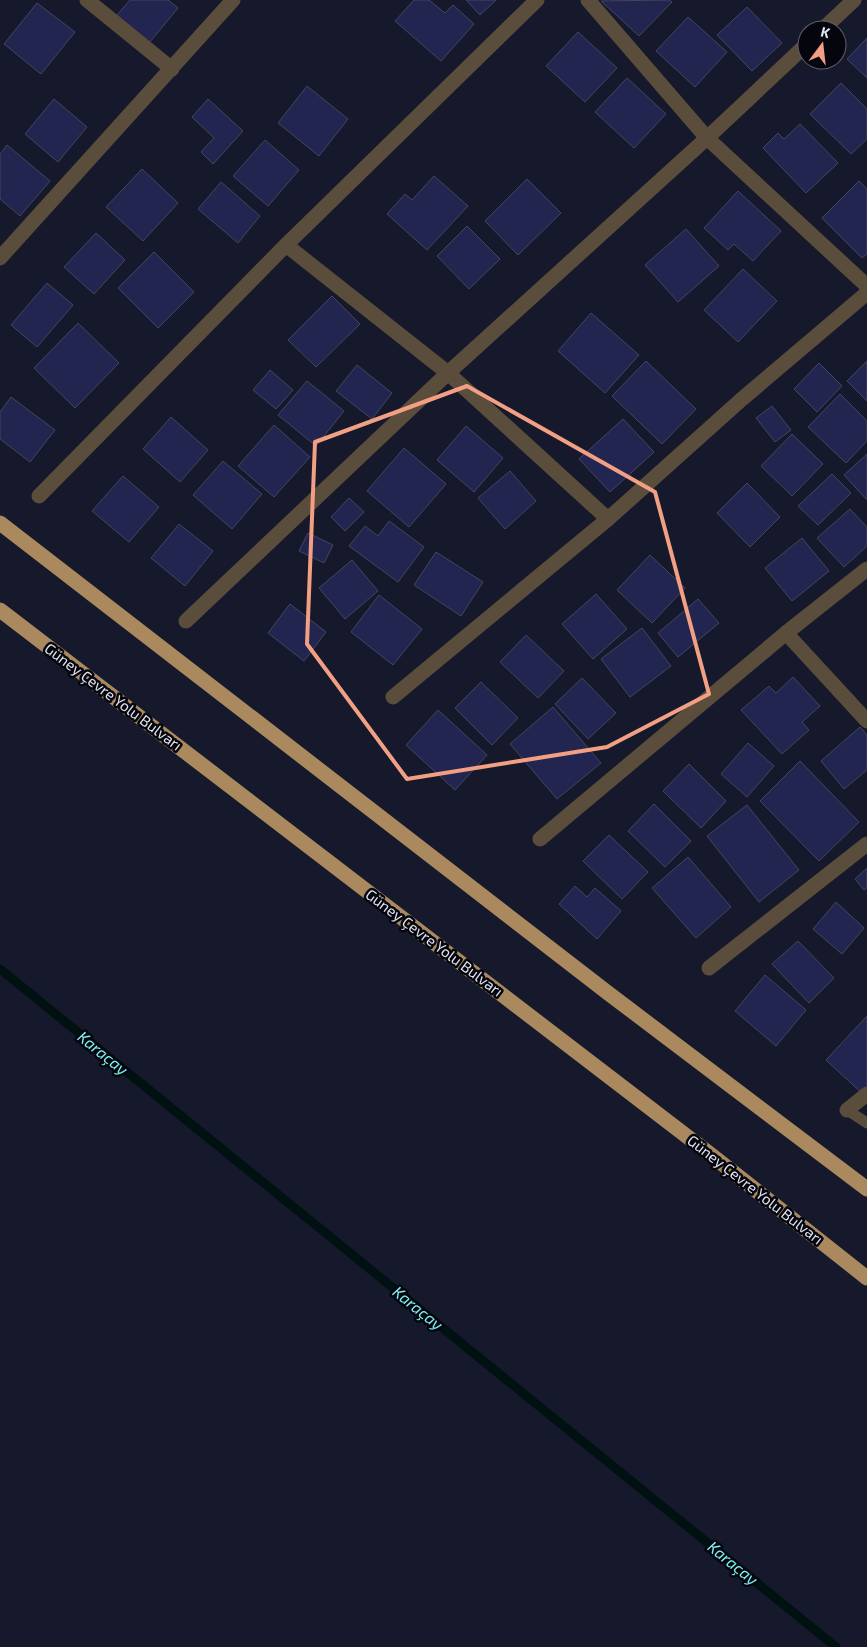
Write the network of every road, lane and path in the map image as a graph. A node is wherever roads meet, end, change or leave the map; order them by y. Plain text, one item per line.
1 (87, 0) edge
2 (233, 0) edge
3 (537, 0) edge
4 (588, 0) edge
5 (854, 0) edge
6 (833, 20) edge
7 (797, 53) edge
8 (172, 69) junction
9 (707, 138) junction
10 (286, 245) junction
11 (0, 258) edge
12 (867, 286) edge
13 (867, 293) edge
14 (448, 373) junction
15 (39, 496) dead end
16 (608, 519) junction
17 (0, 523) edge
18 (867, 569) edge
19 (0, 610) edge
20 (186, 621) dead end
21 (786, 633) junction
22 (393, 697) dead end
23 (867, 721) edge
24 (540, 839) dead end
25 (867, 844) edge
26 (709, 968) dead end
27 (867, 1094) edge
28 (847, 1110) joint
29 (867, 1123) edge
30 (867, 1190) edge
31 (867, 1278) edge

1 - 8 street
2 - 8 street
3 - 10 street
4 - 9 street
5 - 6 street
7 - 9 street
8 - 11 street
9 - 12 street
9 - 14 street
10 - 14 street
10 - 15 street
13 - 16 street
14 - 16 street
14 - 20 street
16 - 22 street
17 - 30 highway
18 - 21 street
19 - 31 highway, Güney Çevre Yolu Bulvarı
21 - 23 street
21 - 24 street
25 - 26 street
27 - 28 street
28 - 29 lane

